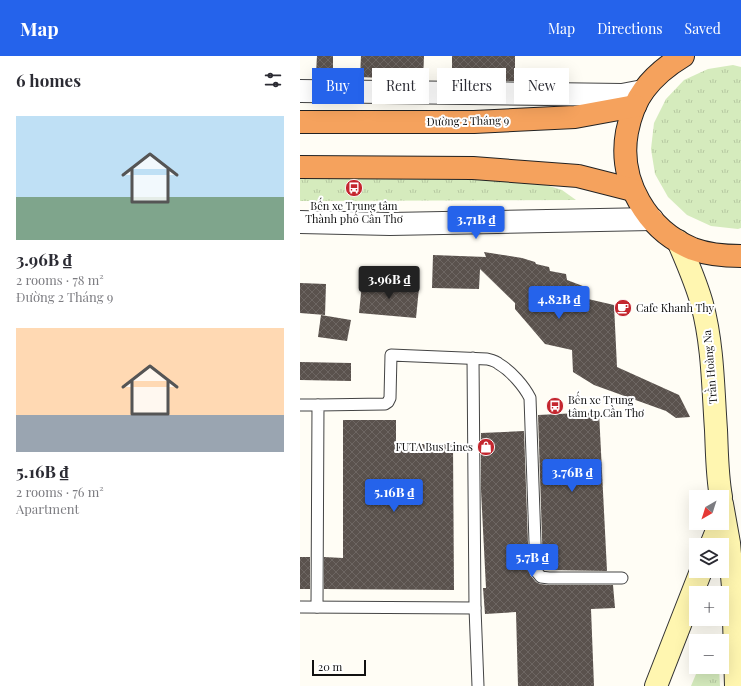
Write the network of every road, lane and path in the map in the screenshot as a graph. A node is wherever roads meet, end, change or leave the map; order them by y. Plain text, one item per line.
1 (683, 56) edge
2 (300, 91) edge
3 (639, 98) junction
4 (300, 122) edge
5 (300, 167) edge
6 (633, 190) junction
7 (652, 219) junction
8 (300, 222) edge
9 (678, 242) junction
10 (741, 256) edge
11 (473, 358) junction
12 (300, 405) edge
13 (318, 405) junction
14 (720, 490) edge
15 (726, 530) edge
16 (622, 578) dead end
17 (698, 578) edge
18 (300, 607) edge
19 (317, 607) junction
20 (475, 608) junction
21 (478, 686) edge
22 (656, 686) edge
23 (736, 686) edge

1 - 3 highway
2 - 3 street
3 - 4 highway, Đường 2 Tháng 9
3 - 6 highway
5 - 6 highway
6 - 7 highway
7 - 8 street
7 - 9 highway
9 - 10 highway
9 - 14 main road, Trần Hoàng Na
11 - 13 lane
11 - 16 lane
11 - 20 lane
12 - 13 lane
13 - 19 lane
15 - 23 main road, Trần Hoàng Na
17 - 22 main road
18 - 19 lane
19 - 20 lane
20 - 21 lane

